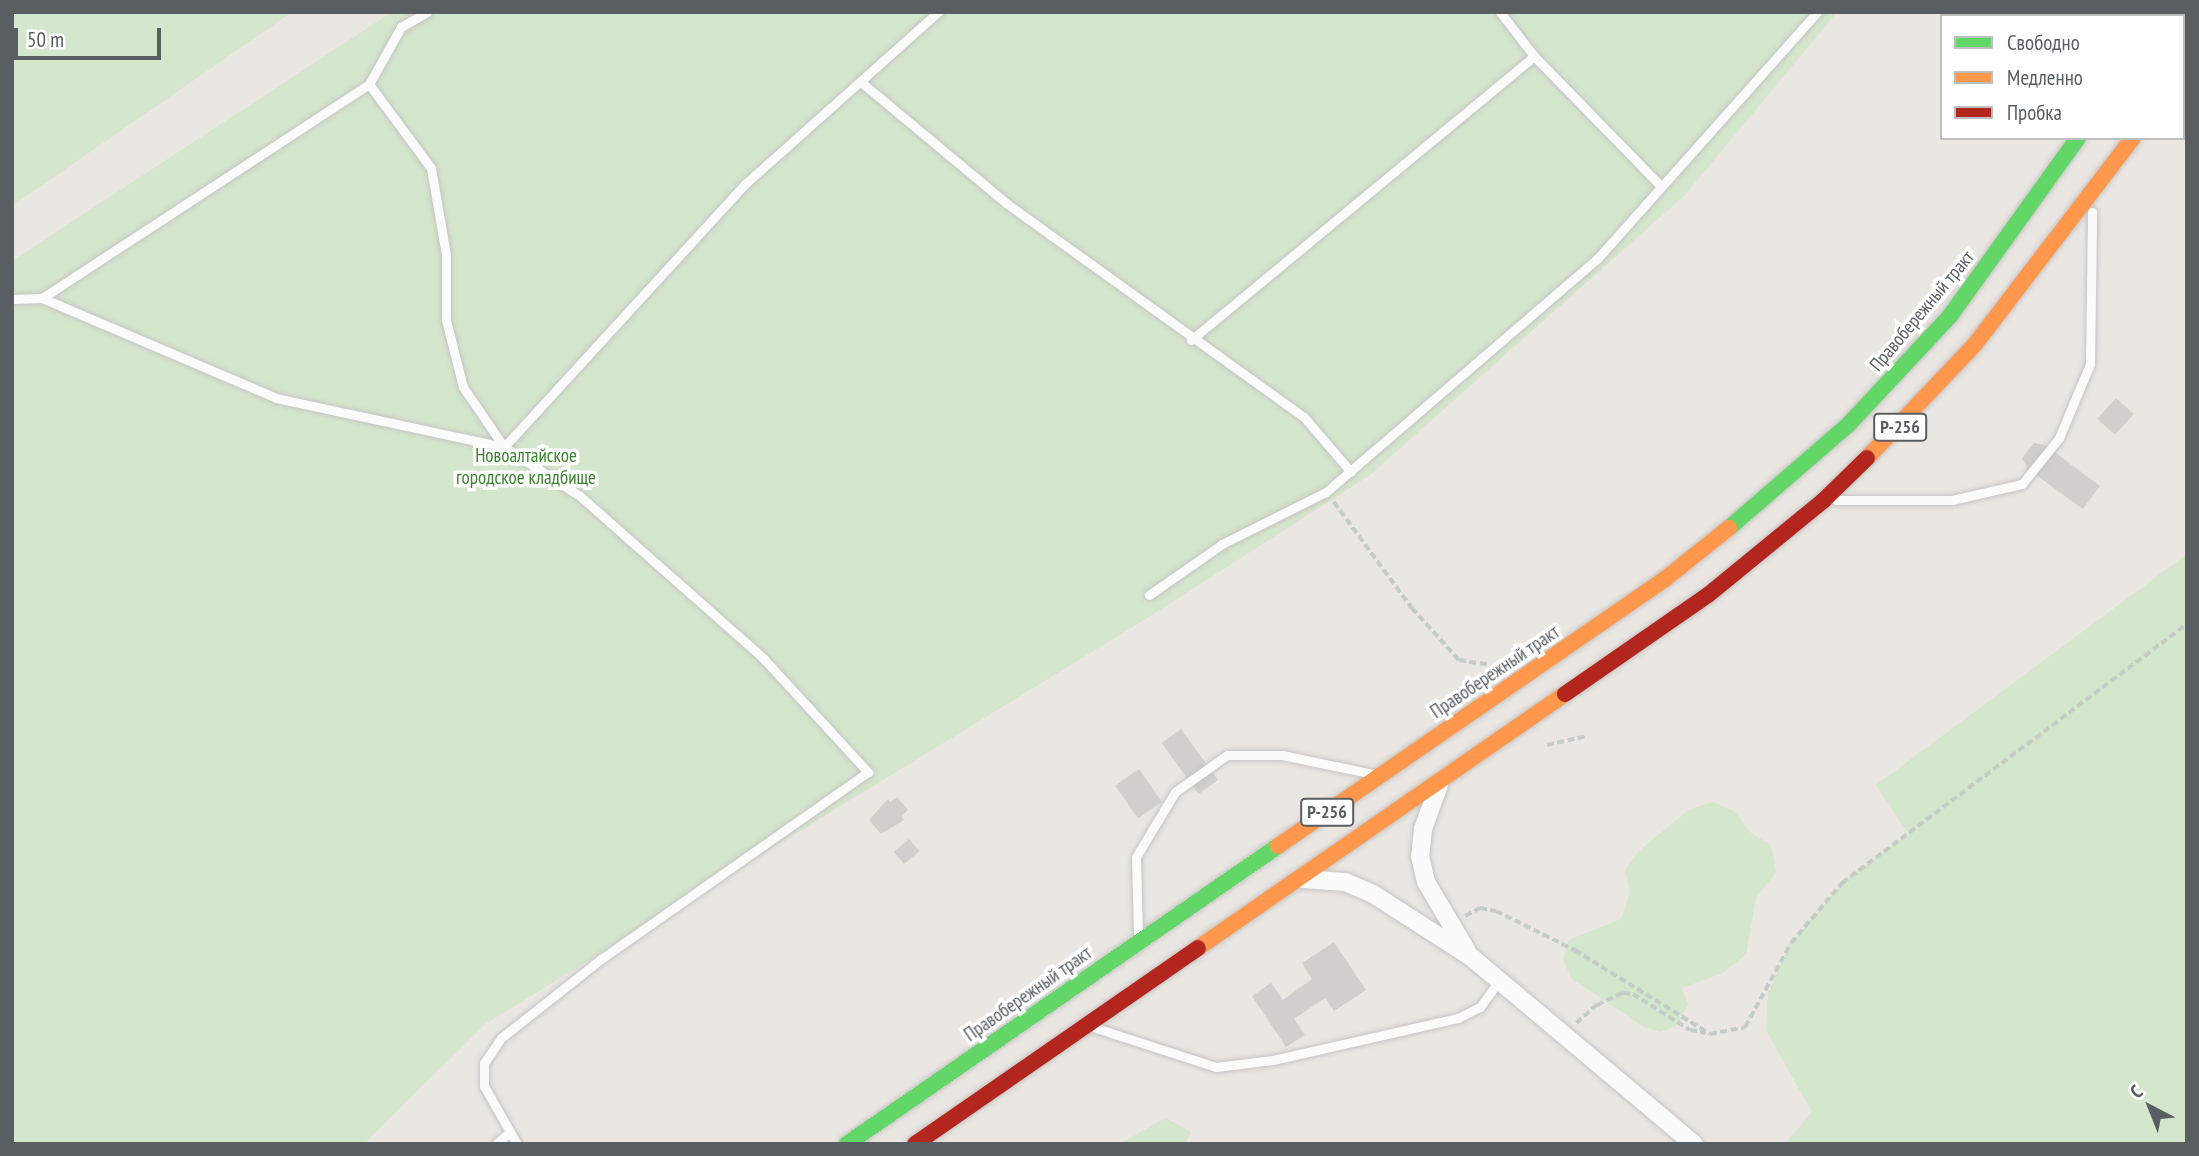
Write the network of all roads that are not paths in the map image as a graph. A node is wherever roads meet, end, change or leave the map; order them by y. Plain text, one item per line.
1 (427, 12) edge
2 (938, 12) edge
3 (1817, 12) edge
4 (1503, 13) edge
5 (1534, 55) junction
6 (862, 82) junction
7 (369, 84) junction
8 (2077, 140) edge
9 (2132, 140) edge
10 (1660, 185) junction
11 (2092, 197) junction
12 (42, 298) junction
13 (12, 299) edge
14 (1191, 340) junction
15 (504, 447) junction
16 (1351, 472) junction
17 (1824, 500) junction
18 (1149, 595) dead end
19 (1379, 776) junction
20 (1440, 783) junction
21 (1300, 879) junction
22 (1139, 943) junction
23 (1471, 957) junction
24 (1499, 981) junction
25 (1087, 1025) junction
26 (510, 1132) junction
27 (496, 1144) edge
28 (517, 1144) edge
29 (847, 1144) edge
30 (915, 1144) edge
31 (1694, 1144) edge

1 - 7 lane
2 - 6 lane
3 - 10 lane
4 - 5 lane
5 - 10 lane
5 - 14 lane
6 - 14 lane
6 - 15 lane
7 - 12 lane
7 - 15 lane
8 - 19 highway, Правобережный тракт / Р-256
9 - 11 highway, Р-256
10 - 16 lane
11 - 17 highway, Р-256
11 - 17 lane
12 - 13 lane
12 - 15 lane
14 - 16 lane
15 - 26 lane
16 - 18 lane
17 - 20 highway, Р-256
19 - 22 highway, Правобережный тракт / Р-256
19 - 22 lane
20 - 21 highway, Р-256
20 - 23 street
21 - 23 street
21 - 25 highway, Р-256
22 - 29 highway, Правобережный тракт / Р-256
23 - 24 street
24 - 25 lane
24 - 31 street
25 - 30 highway, Р-256
26 - 27 lane
26 - 28 lane

